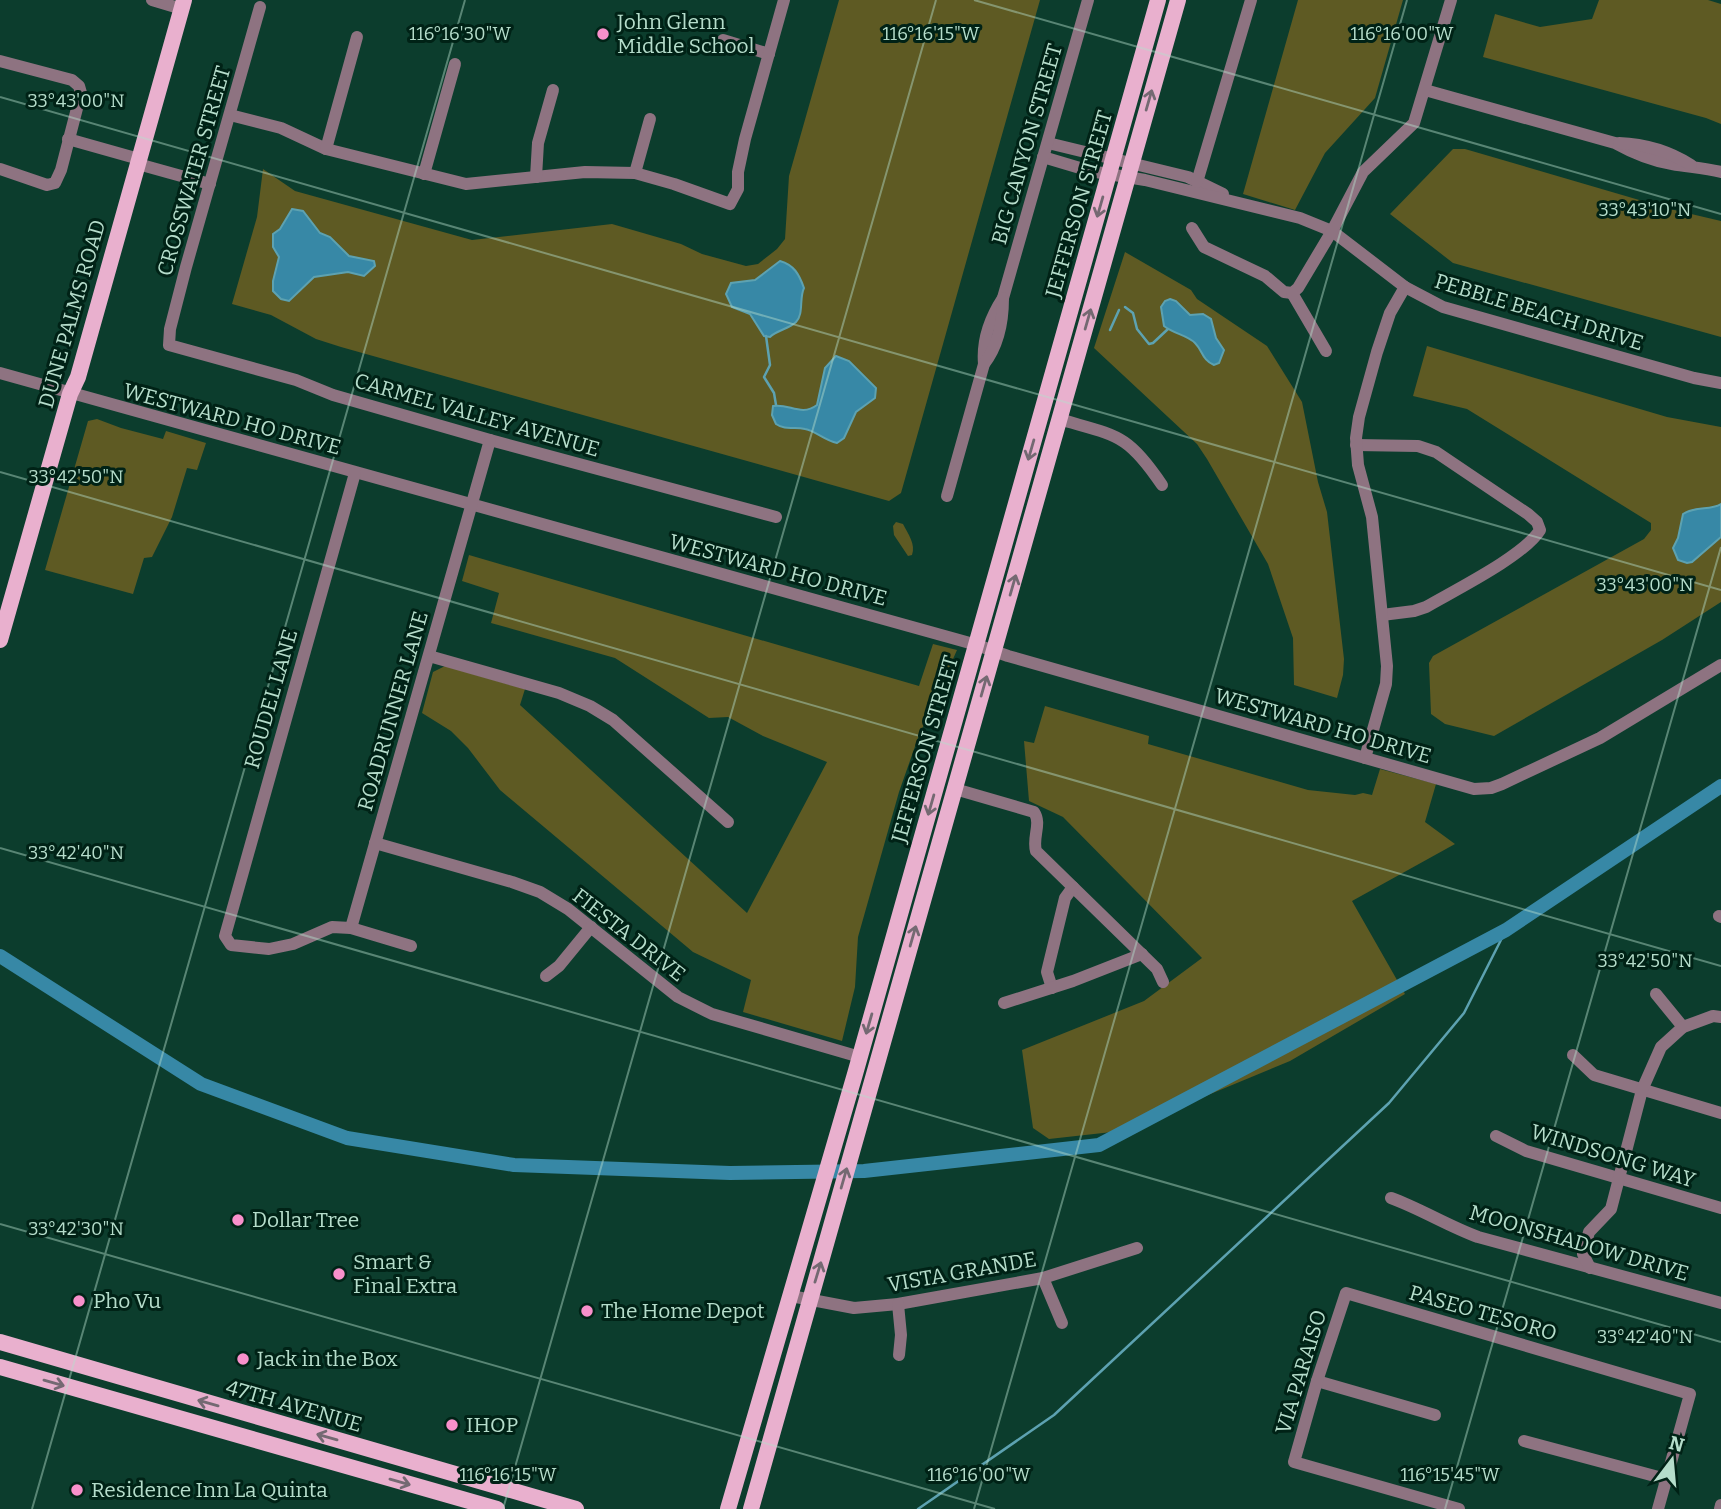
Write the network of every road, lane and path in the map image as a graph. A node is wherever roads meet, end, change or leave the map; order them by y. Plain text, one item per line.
1 (152, 0) edge
2 (784, 0) edge
3 (1088, 0) edge
4 (1158, 0) edge
5 (1178, 0) edge
6 (1251, 0) edge
7 (1451, 0) edge
8 (183, 4) edge
9 (260, 8) dead end
10 (357, 37) dead end
11 (723, 40) dead end
12 (769, 54) junction
13 (0, 61) edge
14 (455, 64) dead end
15 (553, 90) dead end
16 (1425, 90) junction
17 (230, 115) junction
18 (650, 118) dead end
19 (67, 143) junction
20 (1048, 143) junction
21 (326, 149) junction
22 (1043, 157) junction
23 (138, 164) junction
24 (1111, 167) junction
25 (0, 169) edge
26 (1130, 170) junction
27 (1721, 172) edge
28 (635, 173) junction
29 (424, 174) junction
30 (536, 177) junction
31 (1198, 182) junction
32 (210, 184) junction
33 (1242, 203) junction
34 (1192, 228) dead end
35 (1332, 231) junction
36 (1405, 287) junction
37 (1292, 293) junction
38 (1069, 317) junction
39 (169, 345) joint
40 (1326, 351) dead end
41 (0, 373) edge
42 (1721, 383) edge
43 (70, 394) junction
44 (1059, 419) junction
45 (489, 440) junction
46 (1356, 445) junction
47 (355, 473) junction
48 (1162, 485) dead end
49 (947, 496) dead end
50 (471, 505) junction
51 (776, 517) dead end
52 (1382, 615) junction
53 (0, 640) edge
54 (976, 645) junction
55 (994, 651) junction
56 (429, 656) junction
57 (1721, 665) edge
58 (960, 706) junction
59 (1365, 758) junction
60 (955, 789) junction
61 (728, 822) dead end
62 (375, 843) junction
63 (1073, 887) junction
64 (591, 927) junction
65 (351, 928) junction
66 (411, 946) dead end
67 (1142, 954) junction
68 (546, 976) dead end
69 (1163, 982) dead end
70 (1052, 988) junction
71 (1656, 994) dead end
72 (1004, 1003) dead end
73 (1721, 1017) edge
74 (1684, 1027) junction
75 (1573, 1055) dead end
76 (860, 1057) junction
77 (1642, 1090) junction
78 (1721, 1113) edge
79 (1496, 1136) dead end
80 (1620, 1180) junction
81 (1391, 1198) dead end
82 (1721, 1208) edge
83 (1137, 1248) dead end
84 (1590, 1268) junction
85 (1043, 1278) junction
86 (1346, 1293) joint
87 (791, 1296) junction
88 (809, 1300) junction
89 (1721, 1303) edge
90 (898, 1304) junction
91 (1062, 1323) dead end
92 (0, 1342) edge
93 (776, 1348) junction
94 (899, 1355) dead end
95 (0, 1367) edge
96 (1317, 1381) junction
97 (1435, 1415) dead end
98 (274, 1422) junction
99 (774, 1428) junction
100 (1524, 1441) dead end
101 (265, 1443) junction
102 (1667, 1479) junction
103 (498, 1509) edge
104 (576, 1509) edge
105 (728, 1509) edge
106 (751, 1509) edge
107 (1459, 1509) edge
108 (1658, 1509) edge

1 - 8 street
2 - 12 street
3 - 20 street, BIG CANYON STREET
4 - 24 main road, JEFFERSON STREET
26 -> 5 main road, JEFFERSON STREET
6 - 31 street
7 - 16 street
8 - 23 main road, DUNE PALMS ROAD
9 - 17 street, CROSSWATER STREET
10 - 21 street
11 - 12 street
12 - 28 street
13 - 19 street
14 - 29 street
15 - 30 street
16 - 27 street
16 - 35 street
17 - 21 street
17 - 32 street, CROSSWATER STREET
18 - 28 street
19 - 23 street
19 - 25 street
20 - 22 street, BIG CANYON STREET
20 - 24 street
21 - 29 street
22 - 24 street
22 - 49 street, BIG CANYON STREET
23 - 32 street
23 - 43 main road, DUNE PALMS ROAD
24 - 26 street
24 -> 38 main road, JEFFERSON STREET
26 - 31 street
26 - 33 street
44 -> 26 main road, JEFFERSON STREET
28 - 30 street
29 - 30 street
31 - 33 street
32 - 39 street, CROSSWATER STREET
33 - 35 street, PEBBLE BEACH DRIVE
34 - 37 street
35 - 36 street, PEBBLE BEACH DRIVE
35 - 37 street
36 - 42 street, PEBBLE BEACH DRIVE
36 - 46 street
37 - 40 street
38 - 44 main road
38 -> 54 main road, JEFFERSON STREET
39 - 45 street, CARMEL VALLEY AVENUE
41 - 43 street, WESTWARD HO DRIVE
43 - 47 street, WESTWARD HO DRIVE
43 - 53 main road, DUNE PALMS ROAD
44 - 48 street
55 -> 44 main road, JEFFERSON STREET
45 - 50 street, ROADRUNNER LANE
45 - 51 street, CARMEL VALLEY AVENUE
46 - 52 street
46 - 52 street
47 - 50 street, WESTWARD HO DRIVE
47 - 65 street, ROUDEL LANE
50 - 54 street, WESTWARD HO DRIVE
50 - 56 street, ROADRUNNER LANE
52 - 59 street
54 - 55 street, WESTWARD HO DRIVE
54 - 58 main road, JEFFERSON STREET
55 - 59 street, WESTWARD HO DRIVE
60 -> 55 main road, JEFFERSON STREET
56 - 61 street
56 - 62 street, ROADRUNNER LANE
57 - 59 street, WESTWARD HO DRIVE
58 - 60 main road
58 -> 76 main road, JEFFERSON STREET
60 - 63 street
88 -> 60 main road, JEFFERSON STREET
62 - 64 street, FIESTA DRIVE
62 - 65 street, ROADRUNNER LANE
63 - 67 street
63 - 70 street
64 - 68 street
64 - 76 street, FIESTA DRIVE
65 - 66 street
67 - 69 street
67 - 70 street
70 - 72 street
71 - 74 street
73 - 74 street
74 - 77 street
75 - 77 street
76 - 87 main road, JEFFERSON STREET
77 - 78 street
77 - 80 street
79 - 80 street, WINDSONG WAY
80 - 82 street, WINDSONG WAY
80 - 84 street
81 - 84 street, MOONSHADOW DRIVE
83 - 85 street, VISTA GRANDE
84 - 89 street, MOONSHADOW DRIVE
85 - 90 street, VISTA GRANDE
85 - 91 street
86 - 96 street, VIA PARAISO
86 - 102 street, PASEO TESORO
87 - 88 street, VISTA GRANDE
87 - 93 main road, JEFFERSON STREET
88 - 90 street, VISTA GRANDE
88 - 99 main road, JEFFERSON STREET
90 - 94 street
98 -> 92 main road, 47TH AVENUE
93 - 99 main road
93 - 105 main road, JEFFERSON STREET
95 -> 101 main road, 47TH AVENUE
96 - 97 street
96 - 107 street, VIA PARAISO
98 - 101 main road
104 -> 98 main road, 47TH AVENUE
99 - 106 main road, JEFFERSON STREET
100 - 102 street
101 -> 103 main road, 47TH AVENUE
102 - 108 street

